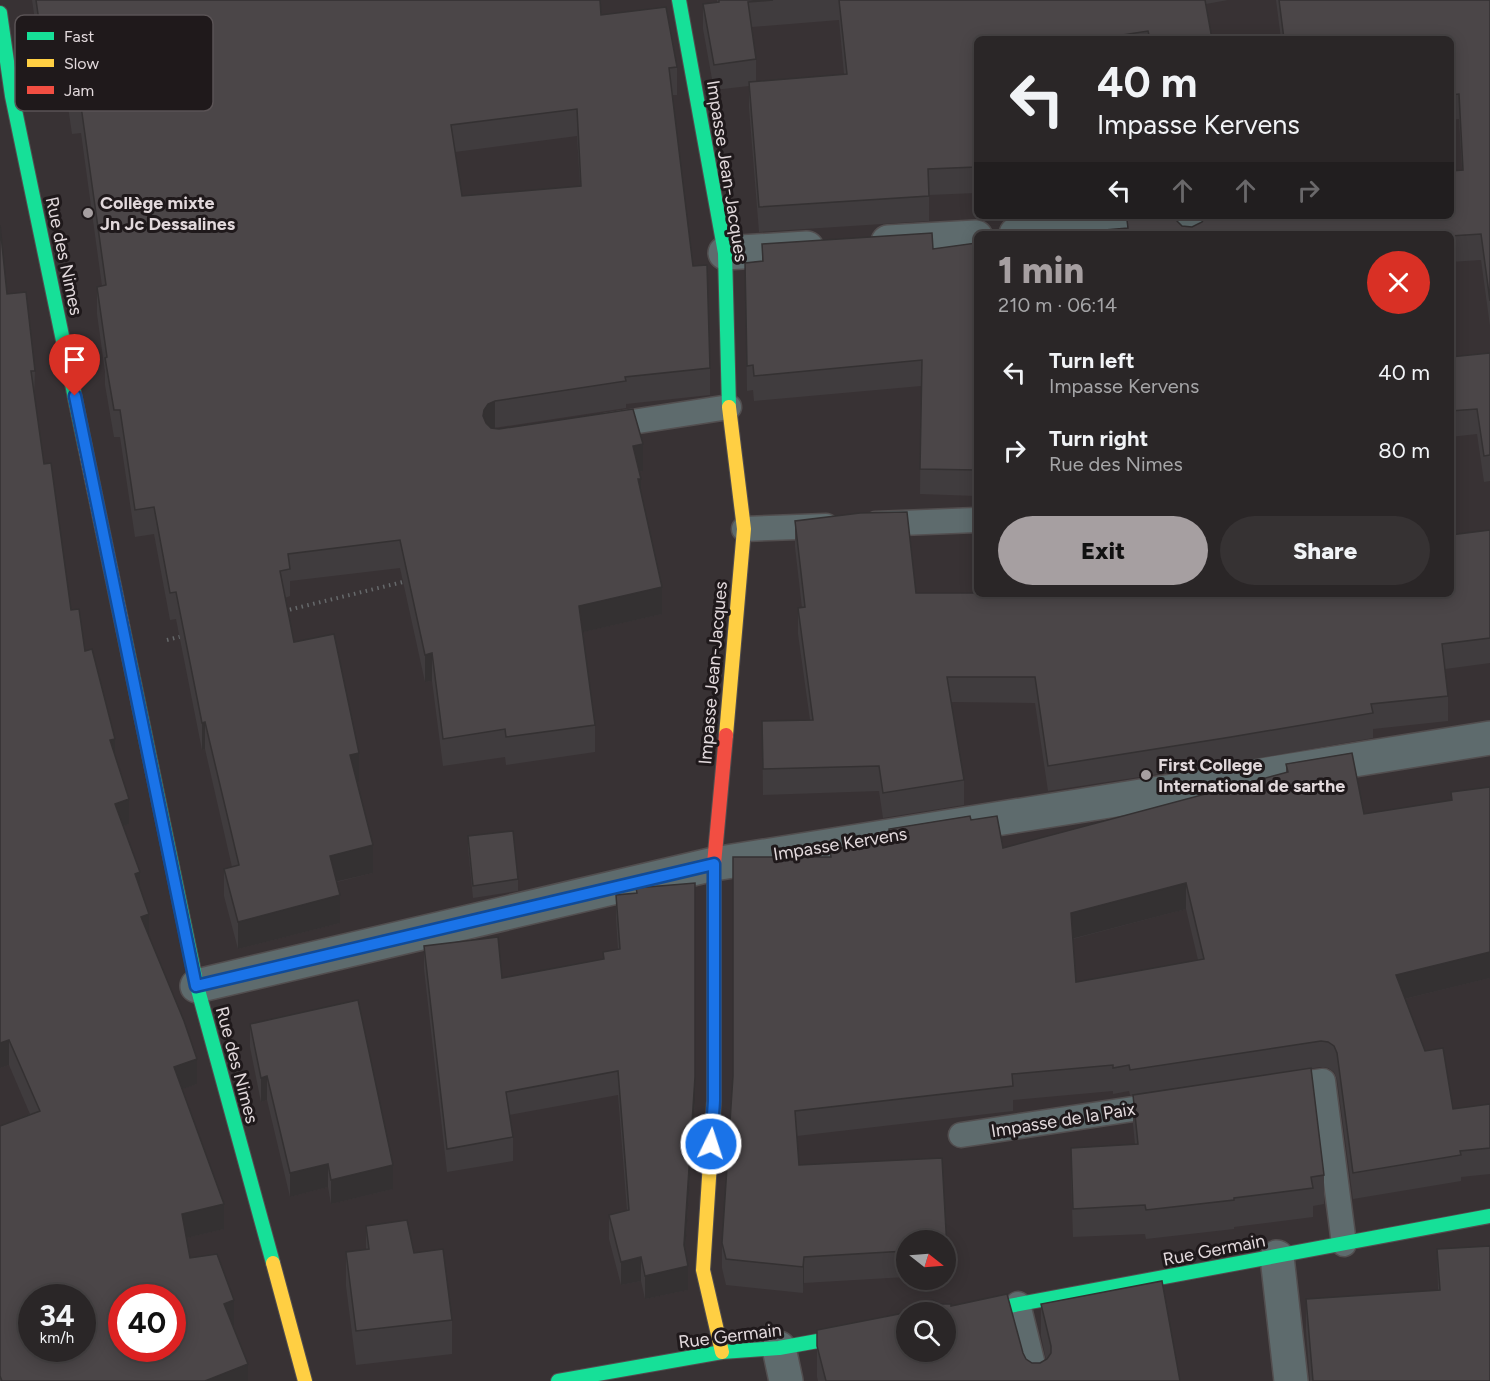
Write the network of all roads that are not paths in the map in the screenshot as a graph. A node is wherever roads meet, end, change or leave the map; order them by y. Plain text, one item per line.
1 (679, 0) edge
2 (0, 13) edge
3 (6, 97) edge
4 (1063, 231) edge
5 (1188, 231) edge
6 (974, 237) edge
7 (725, 253) junction
8 (729, 407) junction
9 (590, 428) edge
10 (974, 520) edge
11 (744, 529) junction
12 (1490, 738) edge
13 (714, 864) junction
14 (196, 986) junction
15 (1265, 1089) edge
16 (1183, 1102) edge
17 (961, 1135) dead end
18 (1490, 1216) edge
19 (1344, 1244) junction
20 (1276, 1257) junction
21 (1018, 1305) junction
22 (956, 1316) edge
23 (896, 1327) edge
24 (779, 1348) junction
25 (722, 1352) junction
26 (305, 1381) edge
27 (558, 1381) edge
28 (786, 1381) edge
29 (1037, 1381) edge
30 (1291, 1381) edge

1 - 7 street, Impasse Jean-Jacques
2 - 3 street, Rue des Nimes
3 - 14 street, Rue des Nimes
4 - 5 street
6 - 7 street
7 - 8 street, Impasse Jean-Jacques
8 - 9 lane
8 - 11 street, Impasse Jean-Jacques
10 - 11 lane
11 - 13 street, Impasse Jean-Jacques
12 - 13 street, Impasse Kervens
13 - 14 street, Impasse Kervens
13 - 25 street, Impasse Jean-Jacques
14 - 26 street, Rue des Nimes
15 - 19 lane
16 - 17 lane, Impasse de la Paix
18 - 19 street, Rue Germain
19 - 20 street, Rue Germain
20 - 21 street, Rue Germain
20 - 30 street
21 - 22 street, Rue Germain
21 - 29 lane
23 - 24 street, Rue Germain
24 - 25 street, Rue Germain
24 - 28 street
25 - 27 street, Rue Germain

